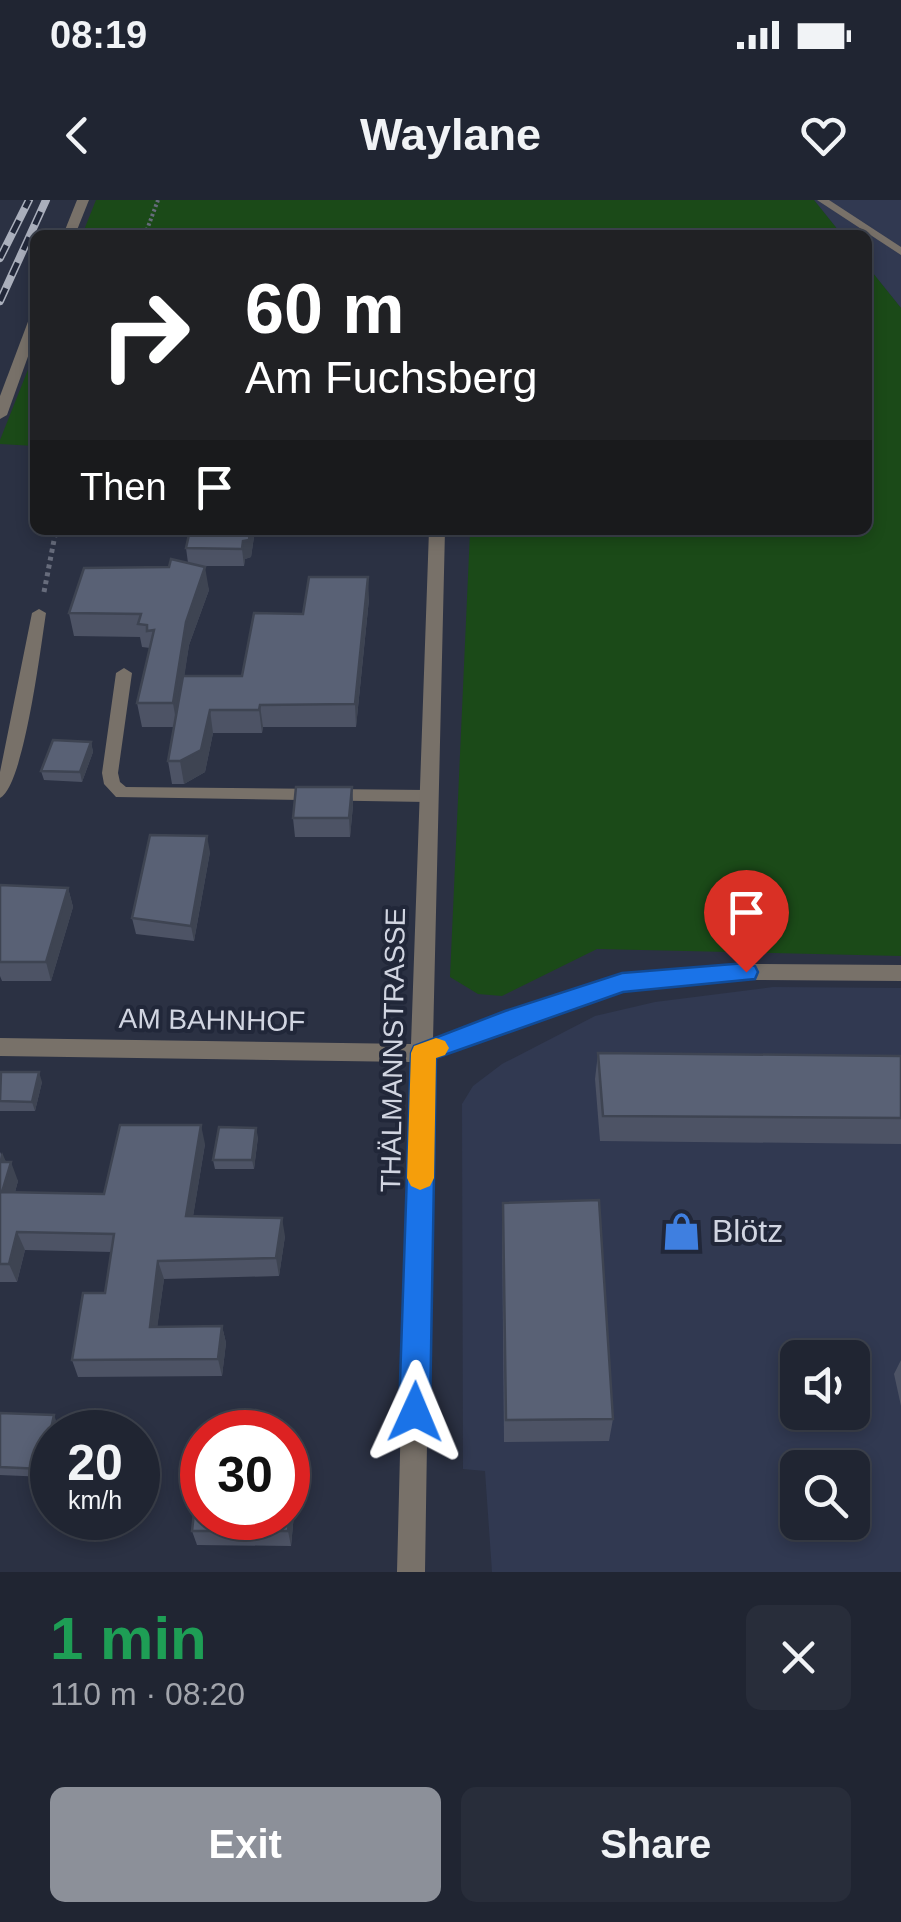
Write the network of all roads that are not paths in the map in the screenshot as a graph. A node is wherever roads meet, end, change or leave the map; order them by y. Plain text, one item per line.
1 (82, 200) edge
2 (822, 200) edge
3 (70, 230) edge
4 (868, 230) edge
5 (872, 233) edge
6 (901, 252) edge
7 (30, 333) edge
8 (0, 415) edge
9 (437, 535) edge
10 (40, 612) road end
11 (124, 673) dead end
12 (0, 792) edge
13 (427, 796) junction
14 (901, 973) edge
15 (0, 1047) edge
16 (423, 1053) junction
17 (411, 1572) edge

1 - 3 street
2 - 4 lane
5 - 6 lane
7 - 8 street
9 - 13 street, THÄLMANNSTRASSE
10 - 12 lane
11 - 13 lane
13 - 16 street, THÄLMANNSTRASSE
14 - 16 street
15 - 16 street, AM BAHNHOF
16 - 17 street, THÄLMANNSTRASSE

